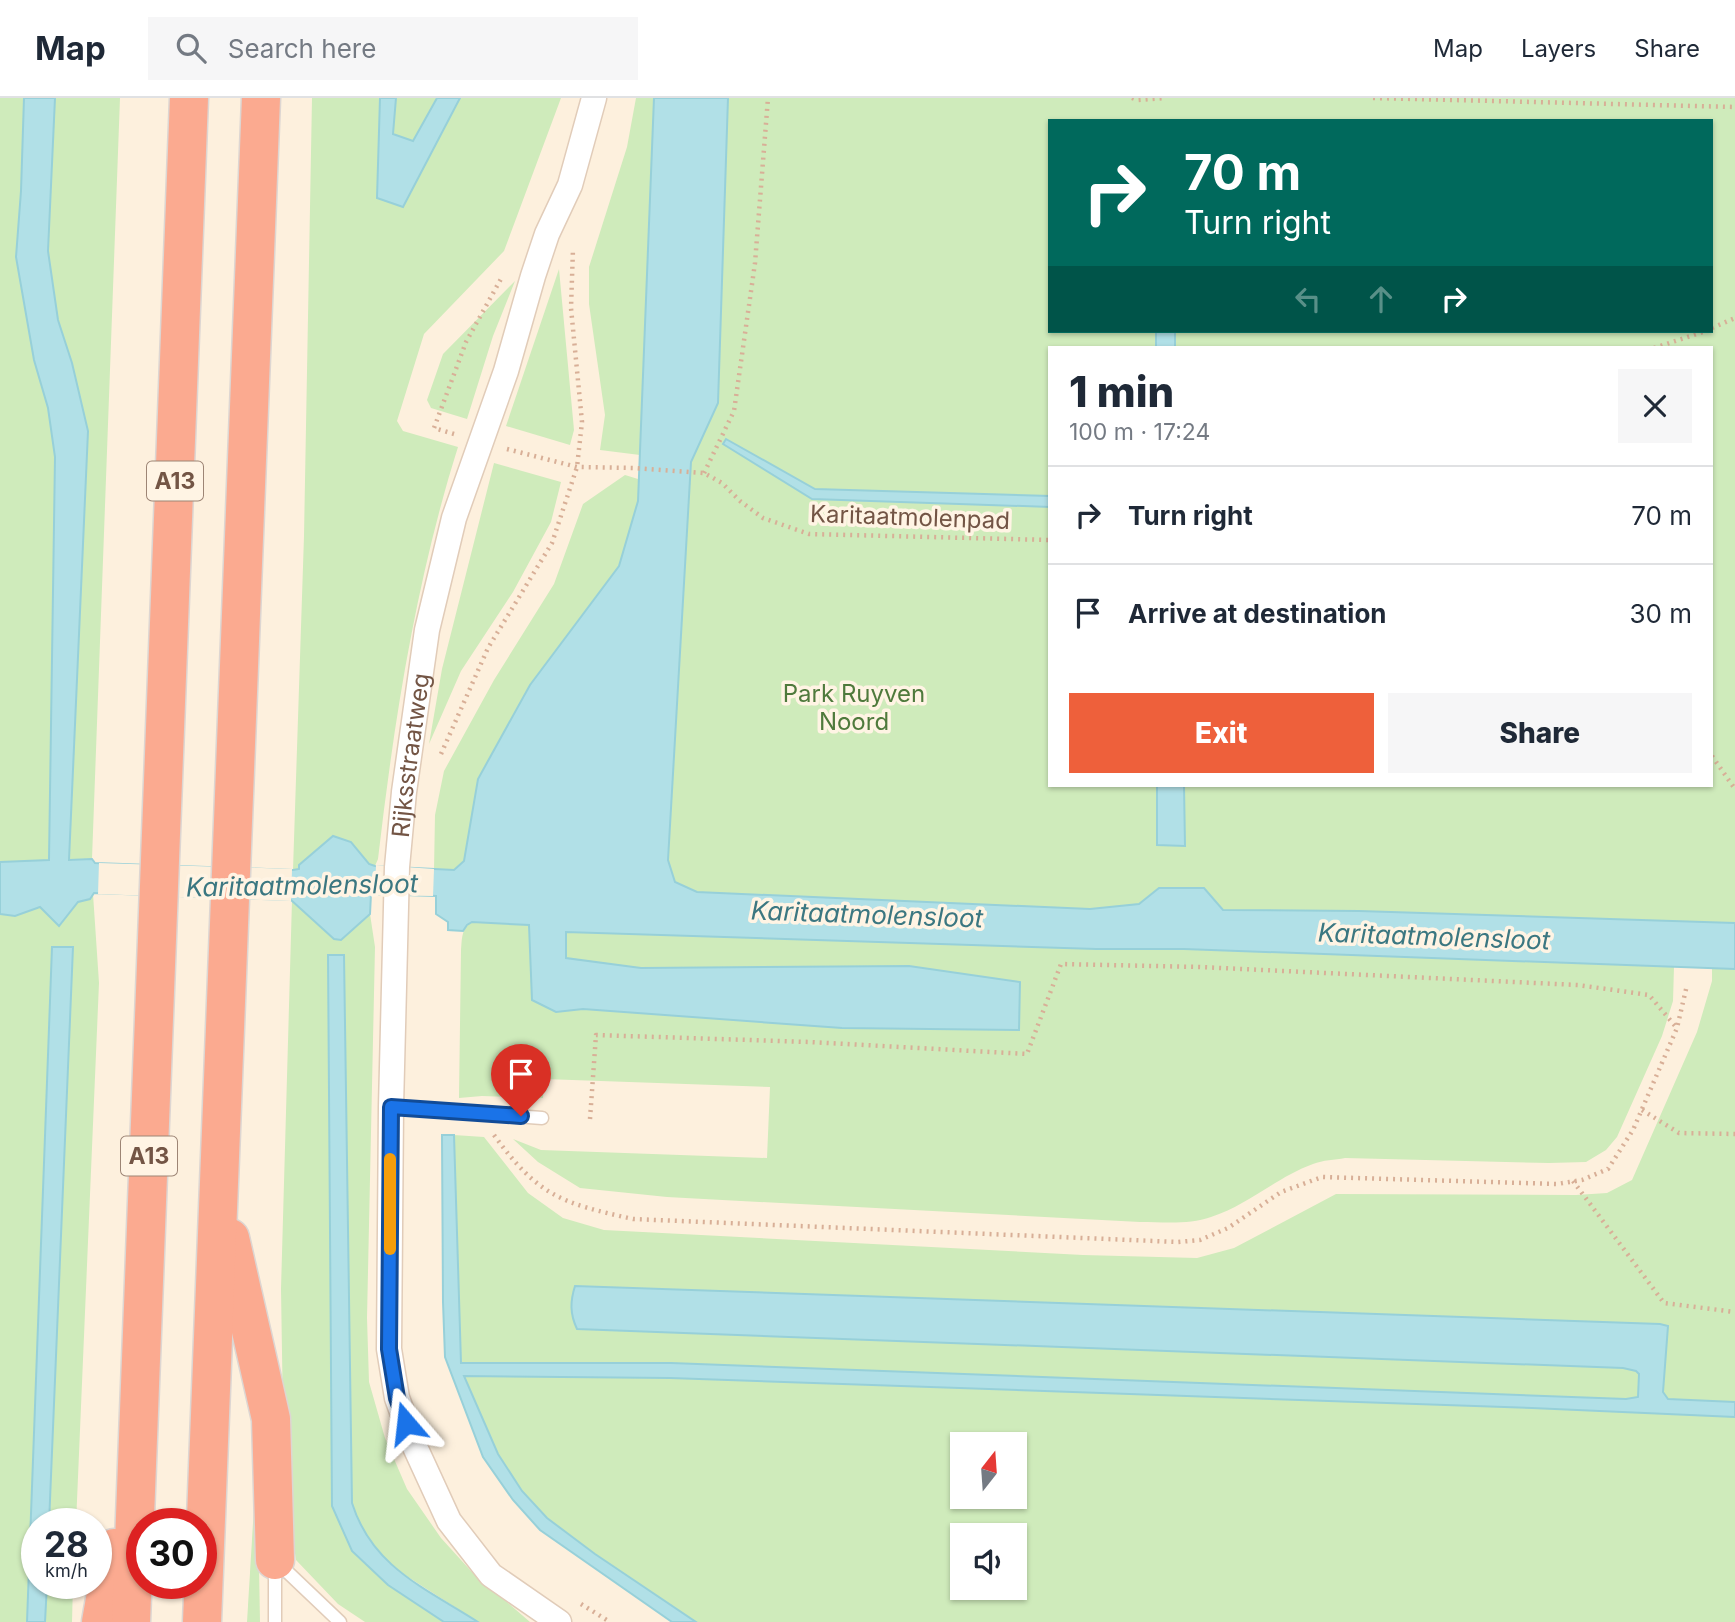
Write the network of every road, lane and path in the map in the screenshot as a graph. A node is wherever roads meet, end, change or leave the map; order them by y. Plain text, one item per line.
1 (189, 98) edge
2 (261, 98) edge
3 (594, 98) edge
4 (768, 98) edge
5 (1132, 98) edge
6 (1166, 98) edge
7 (1373, 98) edge
8 (1735, 107) edge
9 (572, 238) dead end
10 (1735, 318) edge
11 (1713, 328) edge
12 (1700, 333) edge
13 (1660, 346) edge
14 (577, 467) junction
15 (704, 473) junction
16 (1048, 540) edge
17 (1713, 757) edge
18 (439, 759) dead end
19 (1735, 789) edge
20 (1687, 985) dead end
21 (1676, 1028) junction
22 (391, 1107) junction
23 (1642, 1110) junction
24 (479, 1114) junction
25 (542, 1118) dead end
26 (590, 1119) dead end
27 (1735, 1134) edge
28 (1573, 1181) junction
29 (219, 1191) junction
30 (1735, 1312) edge
31 (139, 1415) junction
32 (275, 1560) junction
33 (576, 1601) dead end
34 (100, 1622) edge
35 (131, 1622) edge
36 (202, 1622) edge
37 (275, 1622) edge
38 (340, 1622) edge
39 (559, 1622) edge
40 (610, 1622) edge

1 - 31 highway, A13
2 - 29 highway
3 - 22 street, Rijksstraatweg
4 - 15 path
5 - 6 path
7 - 8 path
9 - 14 path, Rijksstraatweg
10 - 11 path
12 - 13 path
14 - 15 path, Karitaatmolenpad
14 - 18 path, Rijksstraatweg
15 - 16 path, Karitaatmolenpad
17 - 19 path
20 - 21 path
21 - 23 path
21 - 26 path
22 - 24 lane
22 - 39 street, Rijksstraatweg
23 - 27 path
23 - 28 path
24 - 25 lane
24 - 28 path
28 - 30 path
29 - 32 highway
29 - 36 highway
31 - 34 highway, A13
31 - 35 highway, A13
32 - 37 lane
32 - 38 lane
33 - 40 path

